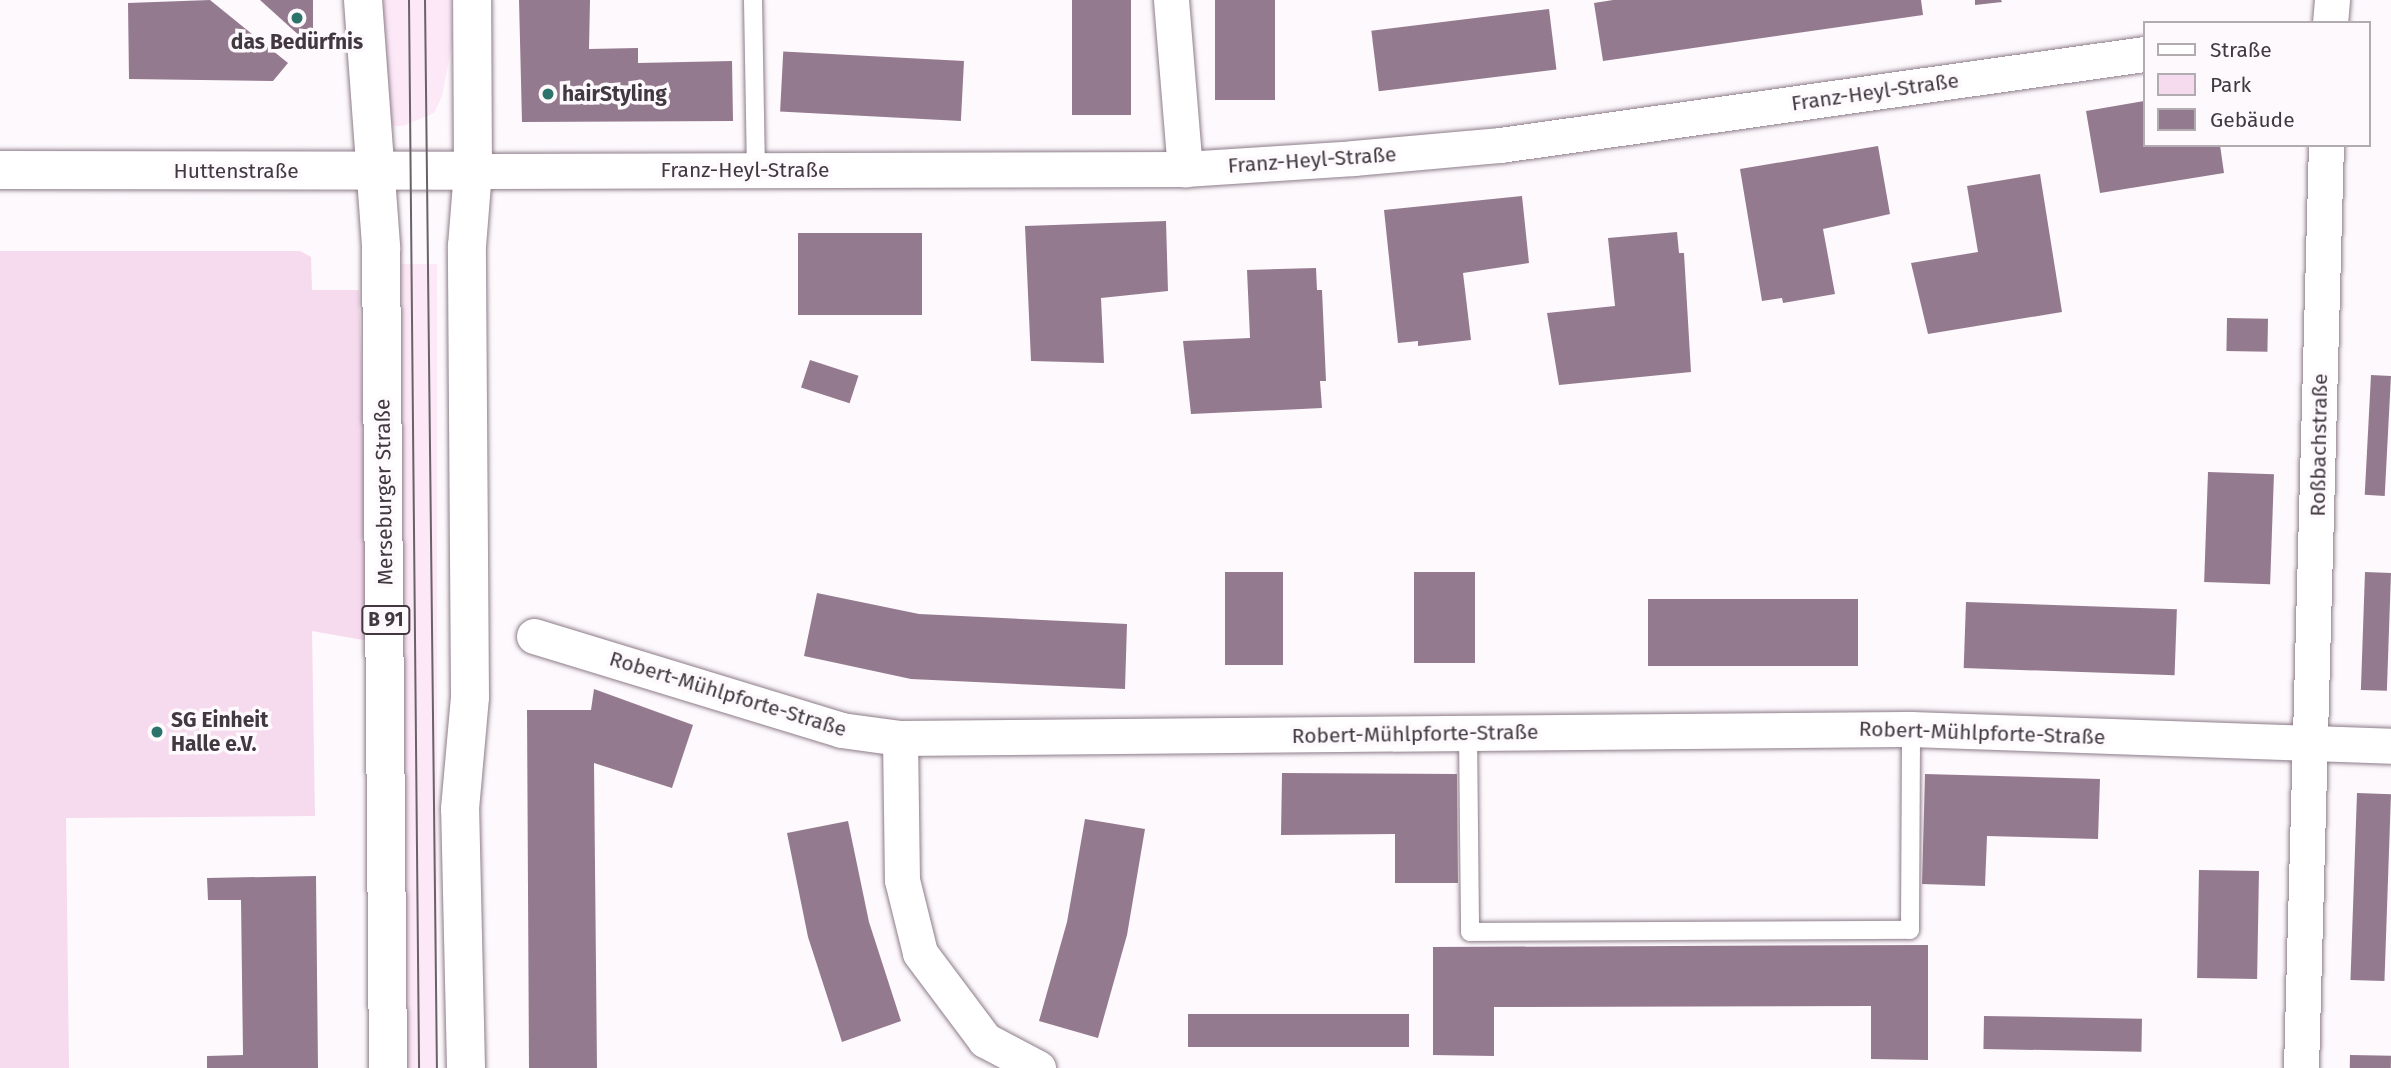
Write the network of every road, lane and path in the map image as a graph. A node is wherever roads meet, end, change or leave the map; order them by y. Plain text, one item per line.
1 (363, 0) edge
2 (471, 0) edge
3 (753, 0) edge
4 (1171, 0) edge
5 (2332, 0) edge
6 (2330, 21) edge
7 (2142, 54) edge
8 (2326, 147) edge
9 (756, 169) junction
10 (1185, 169) junction
11 (0, 170) edge
12 (374, 171) junction
13 (473, 171) junction
14 (534, 636) dead end
15 (1911, 729) junction
16 (1468, 733) junction
17 (900, 738) junction
18 (2311, 745) junction
19 (2391, 746) edge
20 (388, 1068) edge
21 (466, 1068) edge
22 (1038, 1068) edge
23 (2301, 1068) edge

1 - 12 main road, Merseburger Straße / B 91
2 - 13 main road
3 - 9 lane
4 - 10 street
5 - 6 street
7 - 10 street, Franz-Heyl-Straße
8 - 18 street, Roßbachstraße
9 - 10 street, Franz-Heyl-Straße
9 - 13 street, Franz-Heyl-Straße
11 - 12 main road, Huttenstraße
12 - 13 main road, Huttenstraße
12 - 20 main road, Merseburger Straße / B 91
13 - 21 main road
14 - 17 street, Robert-Mühlpforte-Straße
15 - 16 street, Robert-Mühlpforte-Straße
15 - 16 lane
15 - 18 street, Robert-Mühlpforte-Straße
16 - 17 street, Robert-Mühlpforte-Straße
17 - 22 street
18 - 19 street
18 - 23 street, Roßbachstraße

